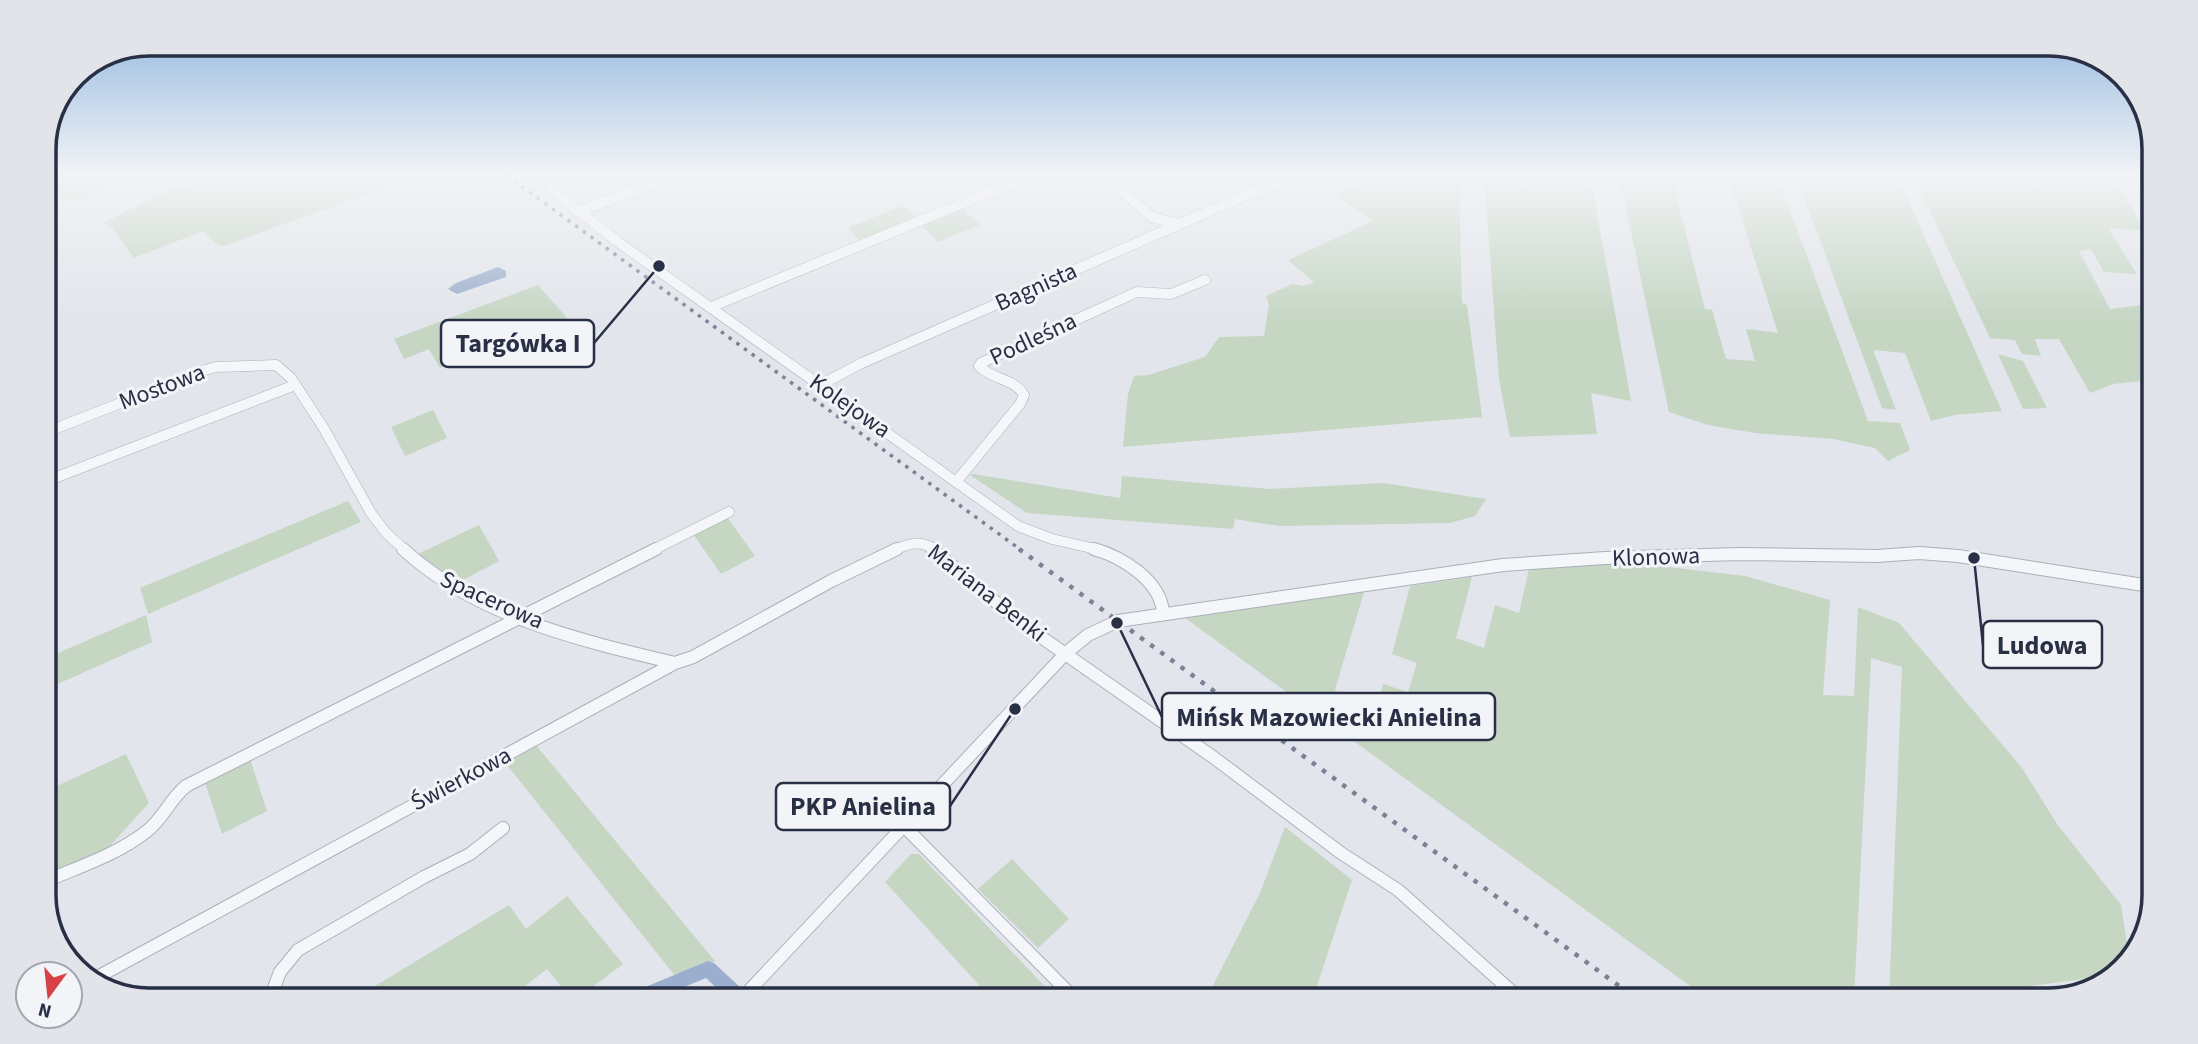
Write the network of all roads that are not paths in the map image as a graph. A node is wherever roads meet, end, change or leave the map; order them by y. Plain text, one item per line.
1 (594, 224) edge
2 (913, 224) edge
3 (1178, 224) edge
4 (1205, 280) dead end
5 (711, 307) junction
6 (284, 368) joint
7 (295, 385) junction
8 (820, 385) junction
9 (56, 428) edge
10 (56, 477) edge
11 (956, 482) junction
12 (729, 512) dead end
13 (831, 581) joint
14 (2142, 585) edge
15 (1163, 612) junction
16 (520, 617) junction
17 (1066, 653) junction
18 (676, 663) junction
19 (904, 826) junction
20 (503, 828) dead end
21 (56, 877) edge
22 (100, 974) edge
23 (274, 988) edge
24 (752, 988) edge
25 (1064, 988) edge
26 (1505, 988) edge

1 - 5 street, Kolejowa
2 - 5 street
3 - 8 street, Bagnista
4 - 11 street, Podleśna
5 - 8 street, Kolejowa
6 - 7 street, Spacerowa
6 - 9 street, Mostowa
7 - 10 street
7 - 16 street, Spacerowa
8 - 11 street, Kolejowa
11 - 15 street, Kolejowa
12 - 16 street
13 - 17 street, Mariana Benki
13 - 18 street, Świerkowa
14 - 15 street, Klonowa
15 - 17 street, Klonowa
16 - 18 street, Spacerowa
16 - 21 street
17 - 19 street, Klonowa
17 - 26 street
18 - 22 street, Świerkowa
19 - 24 street, Klonowa
19 - 25 street
20 - 23 street

